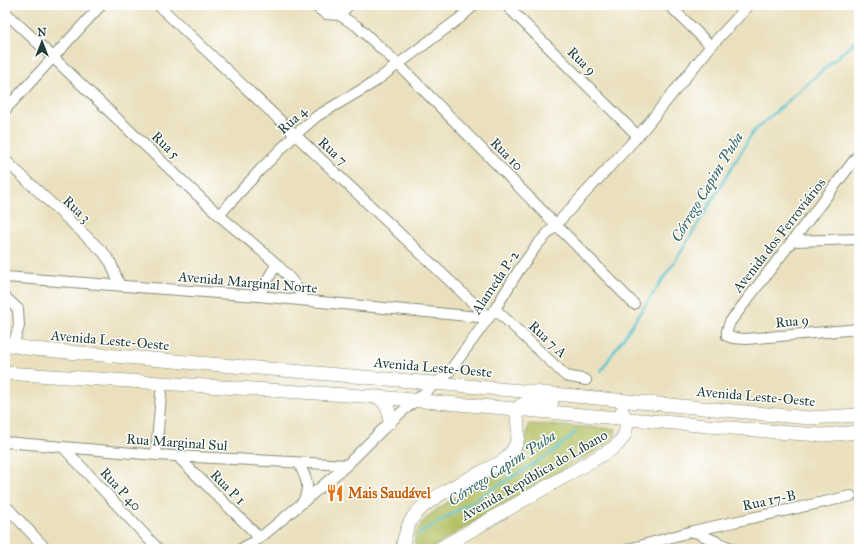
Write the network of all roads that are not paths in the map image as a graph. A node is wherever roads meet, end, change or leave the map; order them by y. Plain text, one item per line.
1 (101, 5) edge
2 (158, 5) edge
3 (314, 5) edge
4 (474, 5) edge
5 (506, 5) edge
6 (669, 5) edge
7 (749, 5) edge
8 (349, 6) edge
9 (5, 12) edge
10 (339, 15) junction
11 (357, 26) junction
12 (711, 46) junction
13 (53, 58) junction
14 (398, 64) junction
15 (5, 110) edge
16 (295, 134) junction
17 (638, 136) junction
18 (859, 154) edge
19 (5, 160) edge
20 (219, 215) junction
21 (557, 225) junction
22 (859, 239) edge
23 (794, 241) junction
24 (276, 265) junction
25 (5, 277) edge
26 (119, 284) junction
27 (258, 296) junction
28 (5, 297) edge
29 (304, 300) junction
30 (634, 304) dead end
31 (495, 309) junction
32 (489, 318) junction
33 (859, 329) edge
34 (727, 336) joint
35 (9, 345) edge
36 (5, 373) edge
37 (586, 380) dead end
38 (162, 382) junction
39 (437, 383) junction
40 (578, 396) junction
41 (378, 397) junction
42 (611, 399) junction
43 (418, 401) junction
44 (516, 409) junction
45 (859, 415) edge
46 (626, 419) junction
47 (390, 422) junction
48 (859, 432) edge
49 (5, 442) edge
50 (63, 447) junction
51 (156, 455) junction
52 (177, 456) junction
53 (299, 463) junction
54 (347, 465) junction
55 (851, 496) dead end
56 (302, 503) junction
57 (5, 505) edge
58 (693, 531) junction
59 (260, 538) junction
60 (46, 549) edge
61 (158, 549) edge
62 (241, 549) edge
63 (402, 549) edge
64 (440, 549) edge
65 (630, 549) edge
66 (733, 549) edge

1 - 13 street
2 - 16 street, Rua 7
3 - 10 street, Rua 10
4 - 14 street, Rua 4
5 - 17 street, Rua 9
6 - 12 street
7 - 12 street, Alameda P-2
8 - 10 street
8 - 11 street, Rua 10
9 - 13 street, Rua 5
10 - 11 street, Rua 10
11 - 14 street, Rua 10
12 - 17 street, Alameda P-2
13 - 15 street
13 - 20 street, Rua 5
14 - 16 street, Rua 4
14 - 21 street, Rua 10
16 - 20 street, Rua 4
16 - 32 street, Rua 7
17 - 21 street, Alameda P-2
18 - 23 street, Avenida dos Ferroviários
19 - 26 street, Rua 3
20 - 24 street, Rua 5
21 - 30 street, Rua 10
21 - 31 street, Alameda P-2
22 - 23 street
23 - 34 street, Avenida dos Ferroviários
24 - 27 street
24 - 29 street, Rua 5
25 - 26 street, Avenida Marginal Norte
26 - 27 street, Avenida Marginal Norte
27 - 29 street, Avenida Marginal Norte
28 - 35 street
29 - 32 street, Avenida Marginal Norte
31 - 32 street, Alameda P-2
31 - 37 street, Rua 7 A
32 - 39 street, Alameda P-2
33 - 34 street, Rua 9
35 - 39 main road, Avenida Leste-Oeste
36 - 38 main road
38 - 41 main road
38 - 51 street
39 - 40 main road, Avenida Leste-Oeste
39 - 43 street, Alameda P-2
40 - 42 main road, Avenida Leste-Oeste
40 - 44 main road
41 - 43 main road
41 - 47 main road
42 - 45 main road, Avenida Leste-Oeste
42 - 46 main road
43 - 44 main road
43 - 47 street, Alameda P-2
44 - 46 main road
44 - 63 main road, Avenida República do Líbano
46 - 48 main road
46 - 64 main road, Avenida República do Líbano
47 - 54 street, Alameda P-2
49 - 50 street, Rua Marginal Sul
50 - 51 street, Rua Marginal Sul
50 - 61 street, Rua P 40
51 - 52 street, Rua Marginal Sul
52 - 53 street, Rua Marginal Sul
52 - 59 street, Rua P 1
53 - 54 street, Rua Marginal Sul
53 - 56 street
54 - 56 street, Alameda P-2
55 - 58 street, Rua 17-B
56 - 59 street, Alameda P-2
57 - 60 street
58 - 65 street, Rua 17-B
58 - 66 street
59 - 62 street, Alameda P-2

